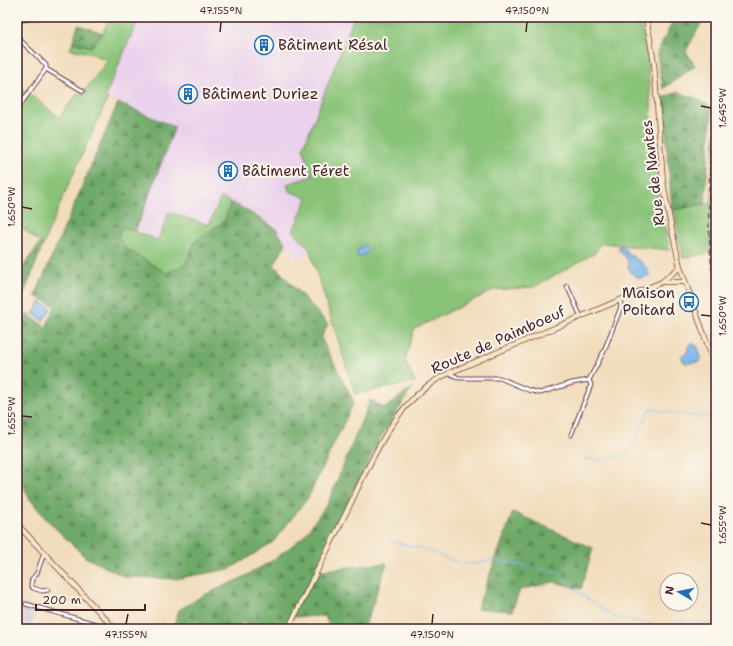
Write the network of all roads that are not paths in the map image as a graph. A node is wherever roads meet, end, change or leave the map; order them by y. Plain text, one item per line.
1 (40, 17) edge
2 (646, 17) edge
3 (17, 21) edge
4 (17, 36) edge
5 (46, 68) junction
6 (83, 91) dead end
7 (17, 109) edge
8 (680, 267) junction
9 (662, 282) junction
10 (685, 282) junction
11 (567, 286) dead end
12 (620, 300) junction
13 (581, 317) junction
14 (716, 368) edge
15 (448, 373) junction
16 (589, 380) junction
17 (571, 435) dead end
18 (17, 524) edge
19 (44, 553) junction
20 (48, 590) dead end
21 (26, 604) dead end
22 (108, 623) junction
23 (115, 629) edge
24 (288, 629) edge

1 - 3 street
2 - 8 street, Rue de Nantes
4 - 5 street
5 - 6 street
5 - 7 street
8 - 9 street, Route de Paimboeuf
8 - 10 street, Rue de Nantes
9 - 10 street, Route de Paimboeuf
9 - 12 street, Route de Paimboeuf
10 - 14 street, Rue de Nantes
11 - 13 street
12 - 13 street, Route de Paimboeuf
12 - 16 street
13 - 15 street, Route de Paimboeuf
15 - 16 street
15 - 24 street, Route de Paimboeuf
16 - 17 street
18 - 19 street
19 - 20 street
19 - 22 street
21 - 22 street
22 - 23 street

